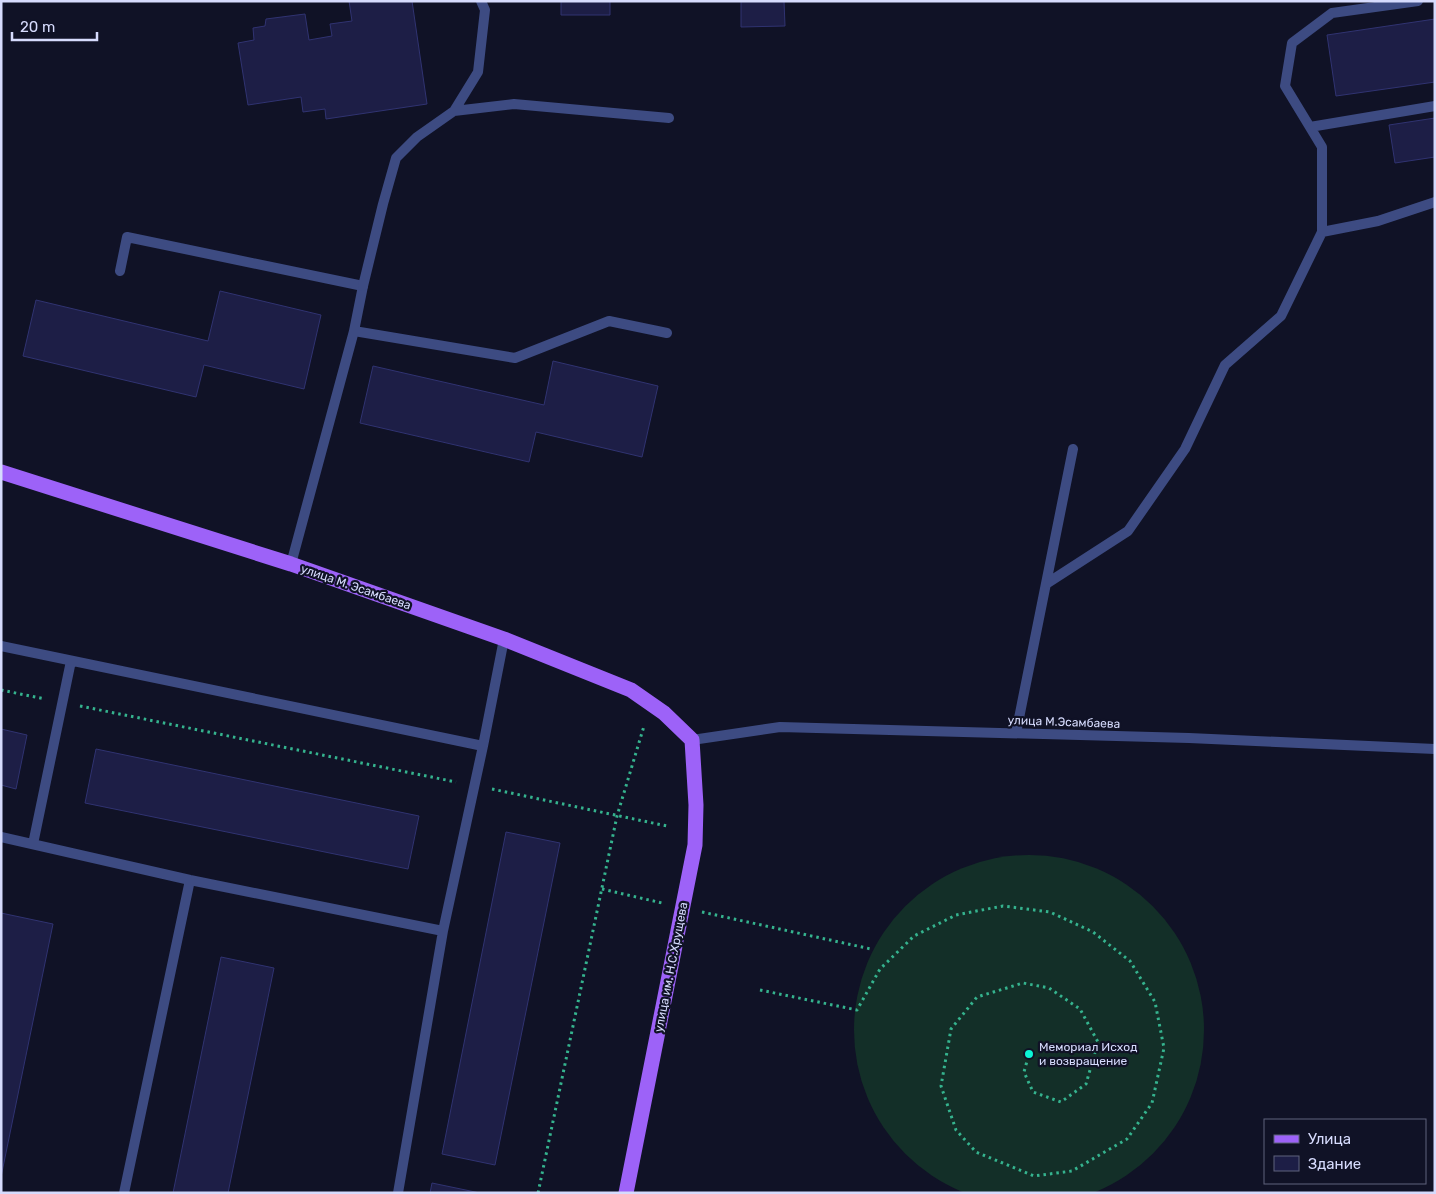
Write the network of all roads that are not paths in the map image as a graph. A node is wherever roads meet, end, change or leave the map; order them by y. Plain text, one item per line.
1 (481, 1) edge
2 (1418, 1) edge
3 (1435, 106) edge
4 (454, 111) junction
5 (669, 118) dead end
6 (1310, 127) junction
7 (1435, 202) edge
8 (1322, 232) junction
9 (120, 270) dead end
10 (363, 286) junction
11 (354, 332) junction
12 (667, 334) dead end
13 (1073, 449) dead end
14 (1, 472) edge
15 (291, 564) junction
16 (1046, 584) junction
17 (504, 639) junction
18 (1, 646) edge
19 (71, 661) junction
20 (1016, 733) junction
21 (692, 740) junction
22 (483, 746) junction
23 (1435, 749) edge
24 (1, 837) edge
25 (33, 844) junction
26 (190, 880) junction
27 (443, 931) junction
28 (124, 1193) edge
29 (398, 1193) edge
30 (626, 1193) edge

1 - 4 street
2 - 6 street
3 - 6 street
4 - 5 street
4 - 10 street
6 - 8 street
7 - 8 street
8 - 16 street
9 - 10 street
10 - 11 street
11 - 12 street
11 - 15 street
13 - 16 street
14 - 15 main road, улица М. Эсамбаева
15 - 17 main road, улица М. Эсамбаева
16 - 20 street
17 - 21 main road, улица М. Эсамбаева
17 - 22 street
18 - 19 street
19 - 22 street
19 - 25 street
20 - 21 street, улица М.Эсамбаева
20 - 23 street, улица М.Эсамбаева
21 - 30 main road, улица им. Н.С.Хрущева
22 - 27 street
24 - 25 street
25 - 26 street
26 - 27 street
26 - 28 street
27 - 29 street

